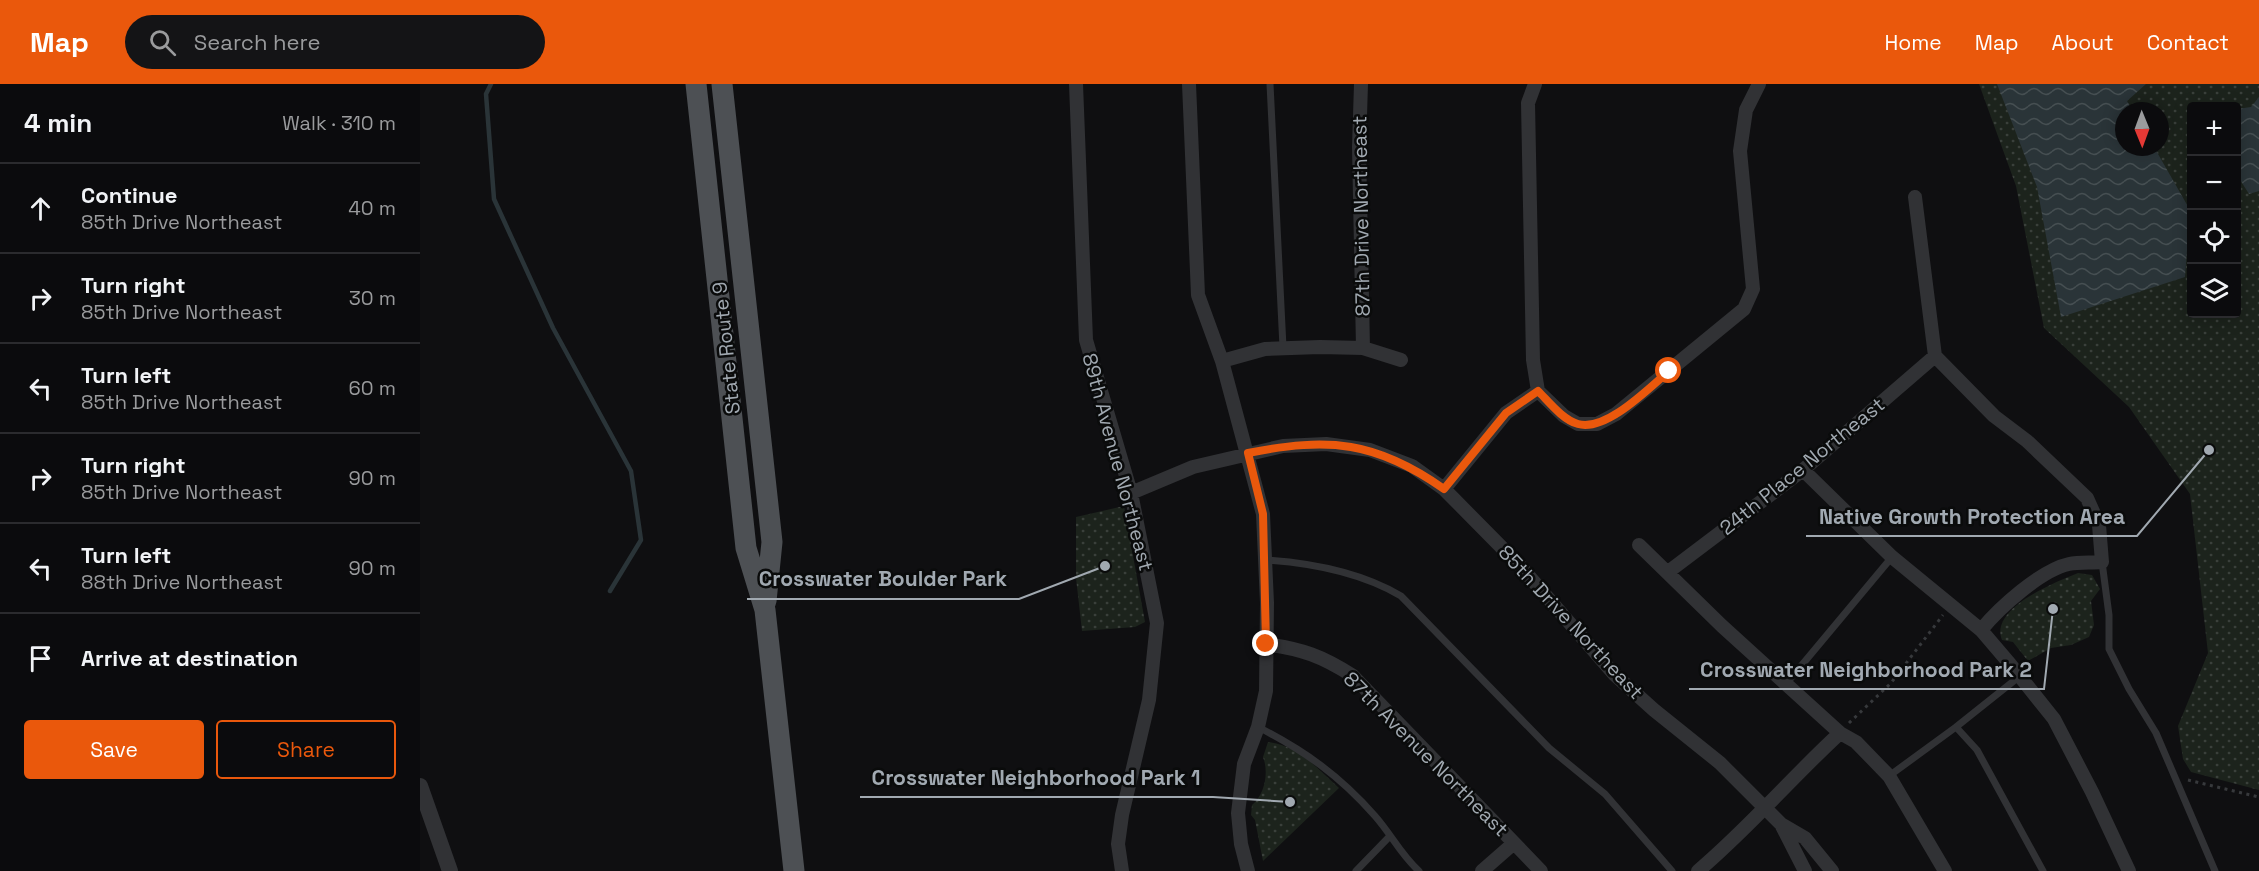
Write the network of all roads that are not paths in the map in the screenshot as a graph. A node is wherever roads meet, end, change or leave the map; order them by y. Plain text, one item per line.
1 (696, 84) edge
2 (722, 84) edge
3 (1076, 84) edge
4 (1189, 84) edge
5 (1270, 84) edge
6 (1361, 84) edge
7 (1535, 84) edge
8 (1759, 84) edge
9 (1915, 197) dead end
10 (1283, 347) junction
11 (1363, 348) junction
12 (1935, 356) junction
13 (1401, 360) dead end
14 (1222, 361) junction
15 (1538, 391) junction
16 (1248, 453) junction
17 (1803, 471) junction
18 (1444, 489) junction
19 (1131, 493) junction
20 (1639, 545) dead end
21 (1892, 557) junction
22 (1265, 560) junction
23 (2102, 562) junction
24 (1668, 572) junction
25 (765, 610) junction
26 (1981, 630) junction
27 (1266, 644) junction
28 (2020, 676) junction
29 (1786, 684) junction
30 (1258, 727) junction
31 (1956, 727) junction
32 (1840, 733) junction
33 (1889, 776) junction
34 (420, 786) edge
35 (1764, 808) junction
36 (1781, 824) junction
37 (1389, 837) junction
38 (1514, 843) junction
39 (450, 871) edge
40 (794, 871) edge
41 (1122, 871) edge
42 (1248, 871) edge
43 (1356, 871) edge
44 (1419, 871) edge
45 (1482, 871) edge
46 (1541, 871) edge
47 (1672, 871) edge
48 (1698, 871) edge
49 (1805, 871) edge
50 (1832, 871) edge
51 (1945, 871) edge
52 (2043, 871) edge
53 (2129, 871) edge
54 (2215, 871) edge

1 - 25 main road, State Route 9
2 - 25 main road, State Route 9
3 - 19 street, 89th Avenue Northeast
4 - 14 street
5 - 10 lane
6 - 11 street, 87th Drive Northeast
7 - 15 street
8 - 15 street
9 - 12 street
10 - 11 street
10 - 14 street
11 - 13 street
12 - 17 street, 24th Place Northeast
12 - 23 street
14 - 16 street
15 - 18 street
16 - 18 street, 85th Drive Northeast
16 - 19 street, 85th Drive Northeast
16 - 22 street
17 - 21 street
17 - 24 street, 24th Place Northeast
18 - 35 street, 85th Drive Northeast
19 - 41 street, 89th Avenue Northeast
20 - 24 street
21 - 26 street
21 - 29 lane
22 - 27 street
22 - 47 lane
23 - 26 street
23 - 54 lane
24 - 29 street
25 - 40 main road, State Route 9
26 - 28 street
27 - 30 street
27 - 38 street, 87th Avenue Northeast
28 - 31 lane
28 - 53 street
29 - 32 street
30 - 37 lane
30 - 42 street
31 - 33 lane
31 - 52 lane
32 - 33 street
32 - 35 street
33 - 51 street
34 - 39 street
35 - 36 street, 85th Drive Northeast
35 - 48 street
36 - 49 street, 85th Drive Northeast
36 - 50 street, 85th Drive Northeast
37 - 43 lane
37 - 44 lane
38 - 45 street
38 - 46 street, 87th Avenue Northeast

